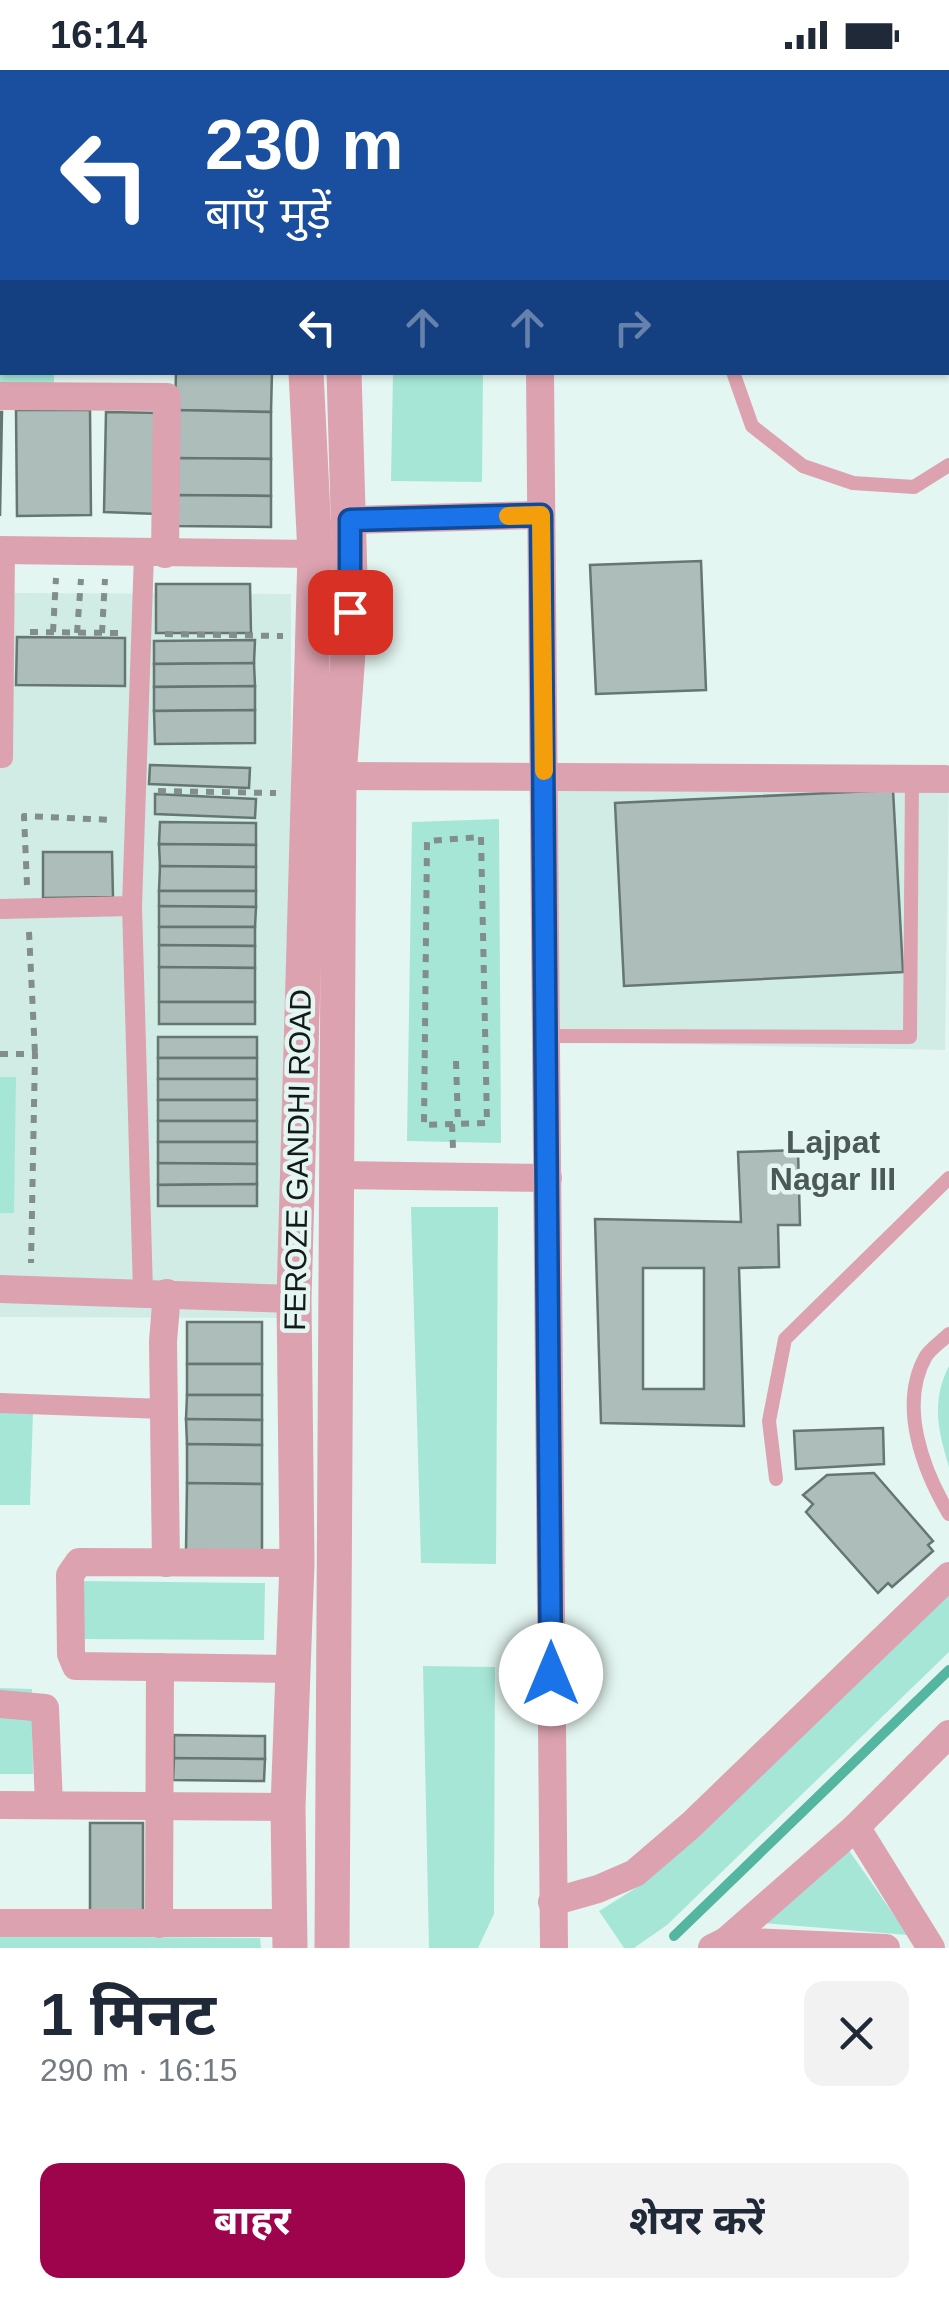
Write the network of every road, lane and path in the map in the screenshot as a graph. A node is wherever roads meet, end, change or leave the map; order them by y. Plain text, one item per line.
1 (306, 375) edge
2 (344, 375) edge
3 (540, 375) edge
4 (734, 375) edge
5 (168, 384) edge
6 (0, 396) edge
7 (949, 466) edge
8 (541, 515) junction
9 (350, 520) junction
10 (2, 550) edge
11 (82, 552) junction
12 (154, 554) junction
13 (314, 554) junction
14 (54, 632) dead end
15 (77, 633) dead end
16 (102, 633) dead end
17 (0, 758) edge
18 (339, 776) junction
19 (544, 779) junction
20 (912, 779) junction
21 (947, 779) edge
22 (136, 791) junction
23 (307, 795) junction
24 (132, 906) junction
25 (0, 909) edge
26 (547, 1036) junction
27 (0, 1054) edge
28 (456, 1061) dead end
29 (458, 1124) junction
30 (337, 1174) junction
31 (548, 1178) junction
32 (949, 1178) edge
33 (0, 1289) edge
34 (31, 1290) junction
35 (155, 1292) junction
36 (294, 1299) junction
37 (949, 1334) edge
38 (0, 1402) edge
39 (163, 1409) junction
40 (776, 1479) dead end
41 (949, 1514) edge
42 (166, 1563) junction
43 (297, 1563) junction
44 (949, 1576) edge
45 (160, 1667) junction
46 (292, 1668) junction
47 (0, 1704) edge
48 (949, 1734) edge
49 (0, 1805) edge
50 (49, 1805) junction
51 (157, 1806) junction
52 (288, 1807) junction
53 (856, 1827) junction
54 (552, 1902) junction
55 (0, 1923) edge
56 (158, 1924) junction
57 (290, 1936) edge
58 (721, 1946) edge
59 (332, 1948) edge
60 (554, 1948) edge
61 (886, 1948) edge
62 (931, 1948) edge

1 - 13 street, FEROZE GANDHI ROAD
2 - 9 street, FEROZE GANDHI ROAD
3 - 8 street
4 - 7 lane
5 - 6 street
5 - 12 street
8 - 9 street
8 - 19 street
9 - 18 street, FEROZE GANDHI ROAD
10 - 11 street
10 - 17 street
11 - 12 street
11 - 14 path
11 - 15 path
11 - 16 path
12 - 13 street
12 - 22 street
13 - 23 street, FEROZE GANDHI ROAD
18 - 19 street
18 - 30 street, FEROZE GANDHI ROAD
19 - 20 street
19 - 26 street
20 - 21 street
20 - 26 lane
22 - 23 path
22 - 24 street
23 - 36 street, FEROZE GANDHI ROAD
24 - 25 street
24 - 35 street
26 - 31 street
27 - 34 path
28 - 29 path
29 - 29 path
30 - 31 street
30 - 59 street, FEROZE GANDHI ROAD
31 - 54 street
32 - 40 lane
33 - 34 street
34 - 35 street
35 - 36 street
35 - 39 street
36 - 43 street, FEROZE GANDHI ROAD
37 - 41 lane
38 - 39 street
39 - 42 street
42 - 43 street
42 - 45 street
43 - 46 street, FEROZE GANDHI ROAD
44 - 54 street
45 - 46 street
45 - 51 street
46 - 52 street, FEROZE GANDHI ROAD
47 - 50 street
48 - 53 street
49 - 50 street
50 - 51 street
51 - 52 street
51 - 56 street
52 - 57 street, FEROZE GANDHI ROAD
53 - 58 street
53 - 62 street
54 - 60 street
55 - 56 street
56 - 57 street
58 - 61 street

